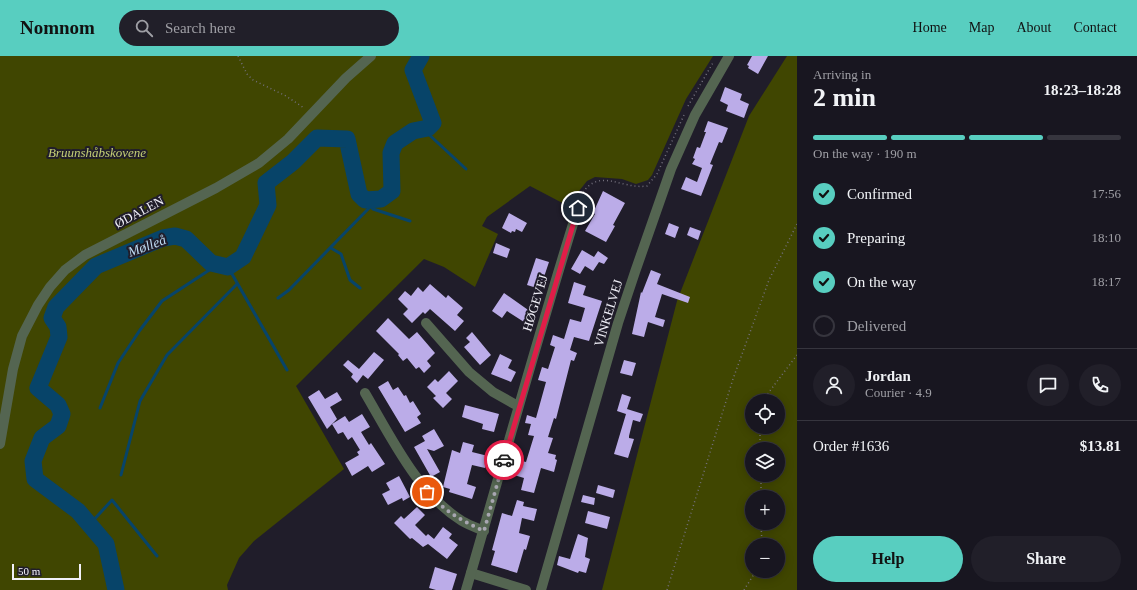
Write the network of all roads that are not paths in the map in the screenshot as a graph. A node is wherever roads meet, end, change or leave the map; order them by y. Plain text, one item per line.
1 (370, 56) edge
2 (729, 56) edge
3 (578, 208) road end
4 (426, 323) dead end
5 (365, 393) dead end
6 (518, 406) junction
7 (0, 444) edge
8 (484, 531) junction
9 (471, 573) junction
10 (466, 590) edge
11 (526, 590) edge
12 (541, 590) edge

1 - 7 street, ØDALEN
2 - 12 street, VINKELVEJ
3 - 6 street, HØGEVEJ
4 - 6 street
5 - 8 street
6 - 8 street, HØGEVEJ
8 - 9 street, HØGEVEJ
9 - 10 street, HØGEVEJ
9 - 11 street

